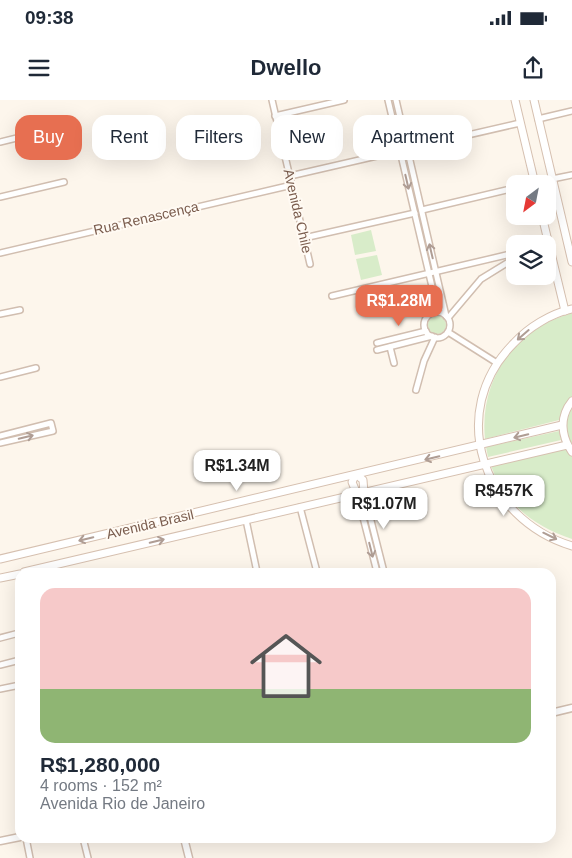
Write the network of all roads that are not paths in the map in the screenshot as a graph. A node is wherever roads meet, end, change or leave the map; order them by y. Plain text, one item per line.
1 (272, 100) edge
2 (344, 100) edge
3 (388, 100) edge
4 (396, 100) edge
5 (515, 100) edge
6 (534, 100) edge
7 (572, 111) edge
8 (276, 115) edge
9 (280, 115) edge
10 (392, 115) edge
11 (399, 115) edge
12 (538, 119) junction
13 (520, 123) junction
14 (472, 134) edge
15 (15, 138) edge
16 (0, 142) edge
17 (286, 160) edge
18 (360, 160) edge
19 (402, 160) edge
20 (410, 160) edge
21 (533, 175) edge
22 (551, 175) edge
23 (572, 175) edge
24 (290, 176) junction
25 (556, 178) edge
26 (64, 182) dead end
27 (292, 185) junction
28 (506, 190) edge
29 (556, 193) edge
30 (0, 197) edge
31 (422, 210) junction
32 (415, 213) junction
33 (304, 238) junction
34 (570, 241) edge
35 (0, 253) edge
36 (506, 255) edge
37 (572, 262) edge
38 (310, 264) dead end
39 (506, 264) edge
40 (556, 271) edge
41 (436, 272) junction
42 (429, 274) junction
43 (332, 296) dead end
44 (20, 310) dead end
45 (568, 310) edge
46 (438, 312) junction
47 (0, 314) edge
48 (447, 317) junction
49 (426, 331) junction
50 (448, 332) junction
51 (434, 337) junction
52 (377, 343) dead end
53 (390, 347) junction
54 (378, 350) dead end
55 (498, 362) junction
56 (394, 363) dead end
57 (36, 368) dead end
58 (0, 377) edge
59 (416, 390) dead end
60 (572, 402) edge
61 (562, 425) junction
62 (0, 436) edge
63 (0, 443) edge
64 (567, 445) junction
65 (479, 446) junction
66 (572, 452) edge
67 (484, 464) junction
68 (356, 475) junction
69 (361, 493) junction
70 (300, 507) junction
71 (246, 520) junction
72 (572, 546) edge
73 (0, 559) edge
74 (41, 568) edge
75 (257, 568) edge
76 (316, 568) edge
77 (376, 568) edge
78 (383, 568) edge
79 (15, 575) edge
80 (0, 578) edge
81 (15, 635) edge
82 (0, 638) edge
83 (15, 661) edge
84 (0, 665) edge
85 (15, 686) edge
86 (0, 689) edge
87 (572, 708) edge
88 (556, 712) edge
89 (15, 838) edge
90 (0, 842) edge
91 (27, 843) edge
92 (84, 843) edge
93 (185, 843) edge
94 (30, 858) edge
95 (88, 858) edge
96 (189, 858) edge

1 - 8 street, Avenida Chile
2 - 9 street
3 - 10 street
4 - 11 street
5 - 13 main road
6 - 12 main road
7 - 12 street
12 - 22 main road
13 - 14 street
13 - 21 main road
15 - 16 street
17 - 24 street, Avenida Chile
18 - 24 street
19 -> 32 street
20 - 31 street
23 - 25 street
24 - 27 street, Avenida Chile
26 - 30 street
27 - 33 street, Avenida Chile
27 - 35 street, Rua Renascença
28 - 31 street
29 - 34 main road
41 -> 31 street
32 - 33 street
32 - 42 street
33 - 38 street, Avenida Chile
34 - 37 main road
36 - 41 street
39 - 48 street
40 - 45 main road
41 - 42 street
41 - 48 street
42 - 43 street
42 - 46 street
44 - 47 street
45 -> 55 main road
46 - 48 street
46 - 49 street
48 - 50 street
49 - 51 street
49 - 52 street
50 - 51 street
50 - 55 street
51 - 53 street
51 - 59 street
53 - 54 street
53 - 56 street
55 - 65 main road
57 - 58 street
60 - 61 main road
61 - 64 main road
61 -> 65 main road, Avenida Brasil
63 -> 62 street
64 - 66 main road
64 - 67 main road, Avenida Brasil
65 - 67 main road
65 -> 68 main road, Avenida Brasil
67 - 69 main road, Avenida Brasil
67 -> 72 main road
68 - 69 main road
68 - 69 main road
68 -> 73 main road, Avenida Brasil
69 - 70 main road, Avenida Brasil
69 -> 77 street
69 - 78 street
70 - 71 main road, Avenida Brasil
70 - 76 street
74 -> 71 main road, Avenida Brasil
71 - 75 street
79 - 80 main road
81 - 82 street
83 - 84 street
85 - 86 street
87 - 88 street
89 - 90 street
91 - 94 street
92 - 95 street
93 - 96 street

